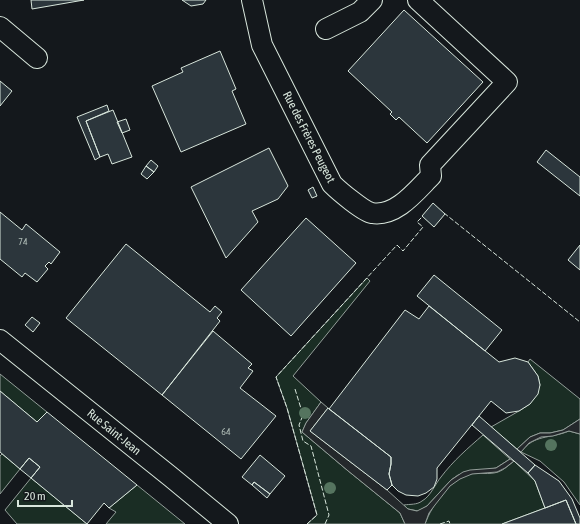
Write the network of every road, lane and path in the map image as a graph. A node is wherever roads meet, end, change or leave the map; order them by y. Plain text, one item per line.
1 (252, 0) edge
2 (372, 0) edge
3 (418, 0) edge
4 (0, 27) edge
5 (326, 29) dead end
6 (37, 58) dead end
7 (0, 340) edge
8 (228, 524) edge

1 - 3 street, Rue des Frères Peugeot
2 - 5 street
4 - 6 street
7 - 8 street, Rue Saint-Jean

